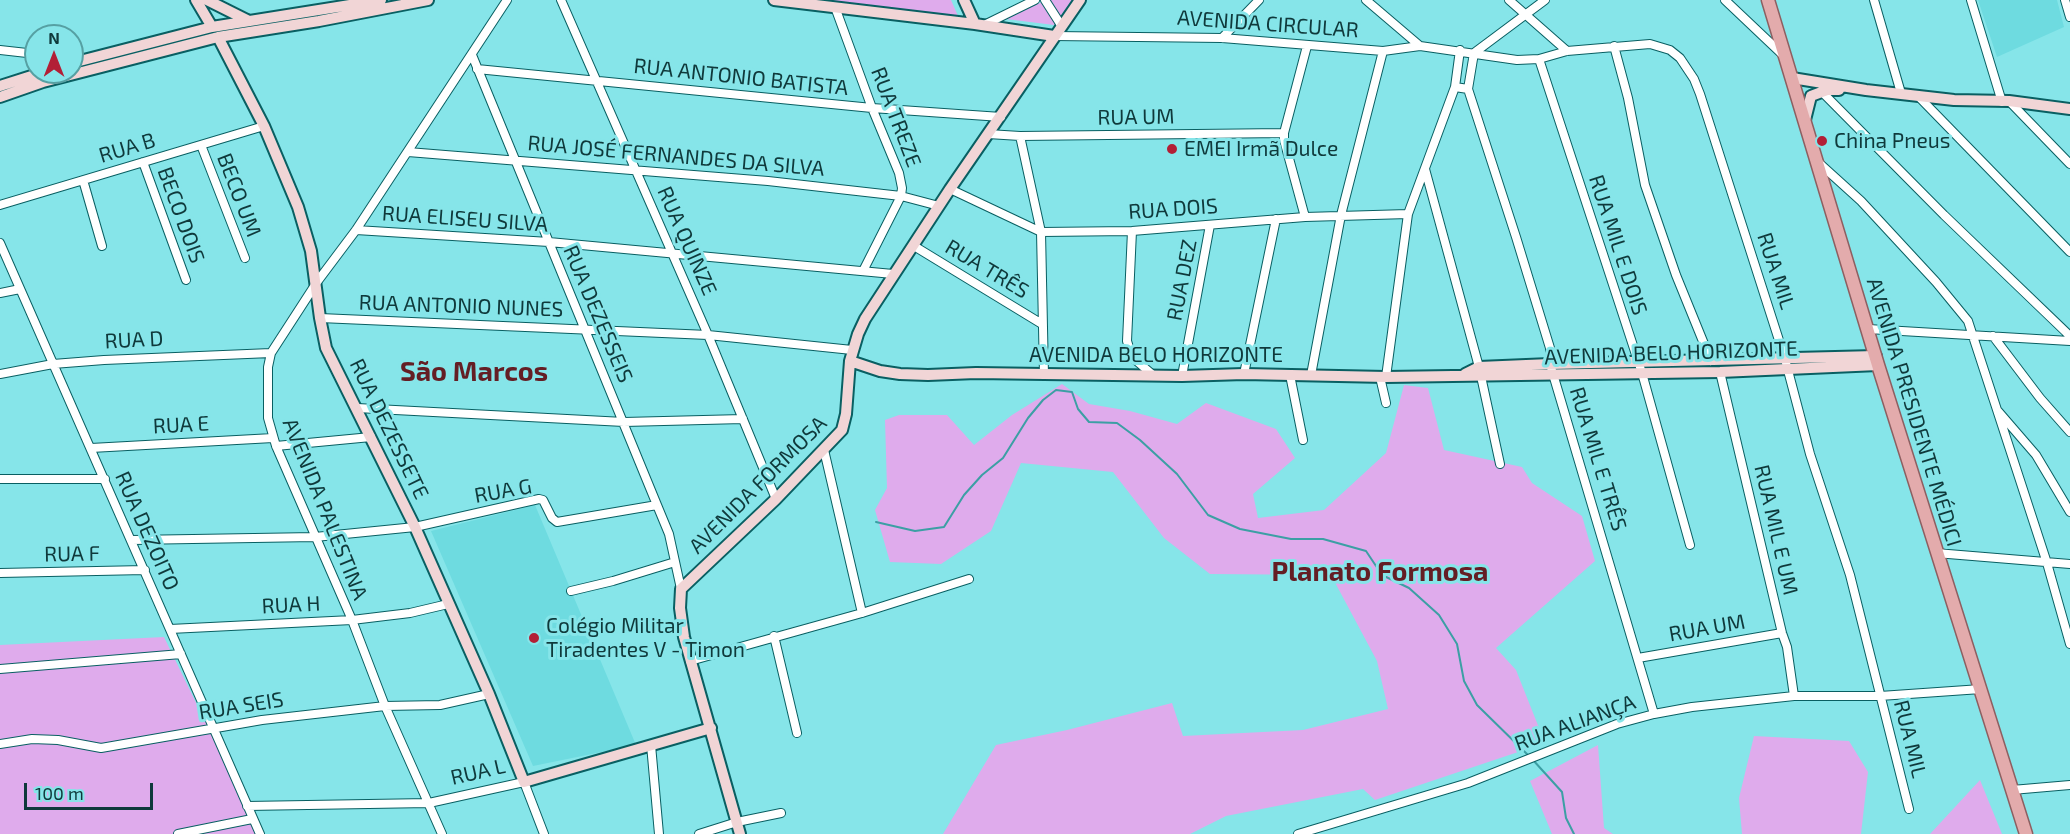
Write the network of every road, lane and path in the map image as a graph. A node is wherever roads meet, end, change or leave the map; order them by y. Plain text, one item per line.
1 (196, 0) edge
2 (207, 0) edge
3 (381, 0) edge
4 (428, 0) edge
5 (507, 0) edge
6 (561, 0) edge
7 (774, 0) edge
8 (964, 0) edge
9 (1035, 0) edge
10 (1045, 0) edge
11 (1080, 0) edge
12 (1259, 0) edge
13 (1366, 0) edge
14 (1509, 0) edge
15 (1545, 0) edge
16 (1725, 0) edge
17 (1768, 0) edge
18 (1874, 0) edge
19 (1971, 0) edge
20 (2065, 0) edge
21 (835, 7) junction
22 (1527, 15) junction
23 (2070, 17) edge
24 (247, 20) junction
25 (979, 24) junction
26 (1061, 25) junction
27 (212, 27) junction
28 (1054, 36) junction
29 (218, 37) junction
30 (1222, 38) junction
31 (1307, 46) junction
32 (1420, 46) junction
33 (1614, 46) junction
34 (0, 50) edge
35 (1460, 50) junction
36 (1383, 51) junction
37 (1568, 51) junction
38 (24, 53) edge
39 (1474, 53) junction
40 (472, 55) junction
41 (1539, 59) junction
42 (1786, 59) junction
43 (84, 60) edge
44 (477, 69) junction
45 (24, 78) edge
46 (1792, 78) junction
47 (595, 81) junction
48 (0, 86) edge
49 (1455, 87) junction
50 (1468, 89) junction
51 (1866, 90) junction
52 (1821, 92) junction
53 (1901, 93) junction
54 (1917, 96) junction
55 (0, 97) edge
56 (2006, 102) junction
57 (872, 108) junction
58 (2070, 108) edge
59 (1001, 117) junction
60 (1805, 120) junction
61 (264, 126) junction
62 (1284, 133) junction
63 (988, 134) junction
64 (1020, 136) junction
65 (201, 145) junction
66 (408, 152) junction
67 (514, 159) junction
68 (143, 162) junction
69 (1817, 162) junction
70 (2070, 164) edge
71 (1425, 168) junction
72 (635, 170) junction
73 (83, 180) junction
74 (950, 189) junction
75 (901, 196) junction
76 (0, 205) edge
77 (939, 206) junction
78 (1408, 214) junction
79 (1341, 215) junction
80 (1305, 217) junction
81 (1276, 219) junction
82 (1210, 225) junction
83 (356, 230) junction
84 (1132, 231) junction
85 (1041, 232) junction
86 (549, 242) junction
87 (0, 243) edge
88 (102, 246) dead end
89 (914, 246) junction
90 (2070, 252) edge
91 (674, 255) junction
92 (245, 258) dead end
93 (863, 271) junction
94 (893, 274) junction
95 (186, 280) dead end
96 (316, 282) junction
97 (20, 289) junction
98 (0, 293) edge
99 (320, 318) junction
100 (1042, 324) junction
101 (586, 329) junction
102 (1868, 329) junction
103 (1973, 334) junction
104 (708, 335) junction
105 (1993, 336) junction
106 (2070, 336) edge
107 (2070, 341) edge
108 (271, 353) junction
109 (851, 356) junction
110 (1711, 361) junction
111 (1877, 361) junction
112 (53, 364) junction
113 (1550, 364) junction
114 (1787, 364) junction
115 (1640, 368) junction
116 (1480, 372) junction
117 (1720, 372) junction
118 (0, 374) edge
119 (1244, 374) junction
120 (1044, 375) junction
121 (1153, 375) junction
122 (1290, 375) junction
123 (1311, 375) junction
124 (1182, 376) junction
125 (1554, 376) junction
126 (1383, 377) junction
127 (1386, 403) dead end
128 (357, 408) junction
129 (1997, 410) junction
130 (743, 419) junction
131 (624, 422) junction
132 (2070, 432) edge
133 (371, 437) junction
134 (1303, 440) dead end
135 (275, 442) junction
136 (91, 448) junction
137 (824, 450) junction
138 (1500, 464) dead end
139 (0, 478) edge
140 (105, 479) junction
141 (776, 499) junction
142 (657, 505) junction
143 (2070, 512) edge
144 (415, 527) junction
145 (315, 537) junction
146 (132, 540) junction
147 (1690, 545) dead end
148 (1936, 553) junction
149 (675, 562) junction
150 (2047, 563) junction
151 (2070, 564) edge
152 (145, 570) junction
153 (0, 573) edge
154 (969, 579) dead end
155 (681, 589) junction
156 (571, 591) dead end
157 (448, 604) junction
158 (862, 613) junction
159 (352, 620) junction
160 (170, 629) junction
161 (1782, 633) junction
162 (774, 636) junction
163 (2070, 644) edge
164 (181, 654) junction
165 (1638, 658) junction
166 (690, 661) junction
167 (0, 669) edge
168 (1981, 689) junction
169 (489, 693) junction
170 (1794, 696) junction
171 (1880, 696) junction
172 (385, 706) junction
173 (1654, 714) junction
174 (213, 728) junction
175 (711, 728) junction
176 (797, 732) dead end
177 (0, 744) edge
178 (651, 745) junction
179 (524, 782) junction
180 (2070, 785) edge
181 (2013, 790) junction
182 (429, 803) junction
183 (247, 806) junction
184 (1909, 809) dead end
185 (781, 813) dead end
186 (252, 819) junction
187 (737, 822) junction
188 (178, 834) edge
189 (260, 834) edge
190 (442, 834) edge
191 (544, 834) edge
192 (659, 834) edge
193 (699, 834) edge
194 (740, 834) edge
195 (1298, 834) edge
196 (2026, 834) edge

1 - 27 street
2 - 24 street
3 - 24 street
4 - 29 street
5 - 40 street, AVENIDA PALESTINA
6 - 47 street, RUA QUINZE
7 - 21 street, AVENIDA CIRCULAR
8 - 25 street
9 - 25 street
10 - 26 street
11 - 26 street, AVENIDA FORMOSA
12 - 30 street
13 - 32 street
14 - 22 street
15 - 22 street
16 - 42 street
17 - 42 main road, AVENIDA PRESIDENTE MÉDICI
18 - 53 street
19 - 56 street
20 - 23 street
21 - 25 street, AVENIDA CIRCULAR
21 - 57 street, RUA TREZE
22 - 37 street
22 - 39 street
24 - 27 street
25 - 28 street, AVENIDA CIRCULAR
26 - 28 street, AVENIDA FORMOSA
27 - 29 street
27 - 43 street
28 - 30 street, AVENIDA CIRCULAR
28 - 59 street, AVENIDA FORMOSA
29 - 55 street
29 - 61 street, RUA DEZESSETE
30 - 31 street, AVENIDA CIRCULAR
31 - 36 street, AVENIDA CIRCULAR
31 - 62 street
32 - 35 street, AVENIDA CIRCULAR
32 - 36 street, AVENIDA CIRCULAR
33 - 37 street, RUA MIL
33 - 110 street
33 - 114 street, RUA MIL
34 - 38 street
35 - 39 street, AVENIDA CIRCULAR
35 - 49 street
36 - 79 street
37 - 41 street, RUA MIL
39 - 41 street, RUA MIL
39 - 50 street
40 - 44 street, RUA DEZESSEIS
40 - 66 street, AVENIDA PALESTINA
41 - 115 street, RUA MIL E DOIS
42 - 46 main road, AVENIDA PRESIDENTE MÉDICI
44 - 47 street, RUA ANTONIO BATISTA
44 - 67 street, RUA DEZESSEIS
45 - 48 street
46 - 51 street
46 - 60 main road, AVENIDA PRESIDENTE MÉDICI
47 - 57 street, RUA ANTONIO BATISTA
47 - 72 street, RUA QUINZE
49 - 50 street
49 - 71 street
50 - 113 street, RUA MIL E TRÊS
51 - 52 street
51 - 53 street
52 - 60 street
52 - 106 street
53 - 54 street
54 - 56 street
54 - 90 street
56 - 58 street
56 - 70 street
57 - 59 street, RUA ANTONIO BATISTA
57 - 75 street, RUA TREZE
59 - 63 street, AVENIDA FORMOSA
60 - 69 main road, AVENIDA PRESIDENTE MÉDICI
61 - 65 street, RUA B
61 - 96 street, RUA DEZESSETE
62 - 64 street, RUA UM
62 - 80 street
63 - 64 street, RUA UM
63 - 74 street, AVENIDA FORMOSA
64 - 85 street
65 - 68 street, RUA B
65 - 92 street, BECO UM
66 - 67 street, RUA JOSÉ FERNANDES DA SILVA
66 - 83 street, AVENIDA PALESTINA
67 - 72 street, RUA JOSÉ FERNANDES DA SILVA
67 - 86 street, RUA DEZESSEIS
68 - 73 street, RUA B
68 - 95 street, BECO DOIS
69 - 102 main road, AVENIDA PRESIDENTE MÉDICI
69 - 103 street
71 - 78 street
71 - 116 street
72 - 75 street, RUA JOSÉ FERNANDES DA SILVA
72 - 91 street, RUA QUINZE
73 - 76 street, RUA B
73 - 88 street
74 - 77 street, AVENIDA FORMOSA
74 - 85 street, RUA DOIS
75 - 77 street, RUA JOSÉ FERNANDES DA SILVA
75 - 93 street, RUA TREZE
77 - 89 street, AVENIDA FORMOSA
78 - 79 street, RUA DOIS
78 - 126 street
79 - 80 street, RUA DOIS
79 - 123 street
80 - 81 street, RUA DOIS
81 - 82 street, RUA DOIS
81 - 119 street
82 - 84 street, RUA DOIS
82 - 124 street, RUA DEZ
83 - 86 street, RUA ELISEU SILVA
83 - 96 street, AVENIDA PALESTINA
84 - 85 street, RUA DOIS
84 - 121 street
85 - 100 street
86 - 91 street, RUA ELISEU SILVA
86 - 101 street, RUA DEZESSEIS
87 - 97 street, RUA DEZOITO
89 - 94 street, AVENIDA FORMOSA
89 - 100 street, RUA TRÊS
91 - 93 street, RUA ELISEU SILVA
91 - 104 street, RUA QUINZE
93 - 94 street, RUA ELISEU SILVA
94 - 109 street, AVENIDA FORMOSA
96 - 99 street, RUA DEZESSETE
96 - 108 street, AVENIDA PALESTINA
97 - 98 street
97 - 112 street, RUA DEZOITO
99 - 101 street, RUA ANTONIO NUNES
99 - 128 street, RUA DEZESSETE
100 - 120 street
101 - 104 street, RUA ANTONIO NUNES
101 - 131 street, RUA DEZESSEIS
102 - 103 street
102 - 111 main road, AVENIDA PRESIDENTE MÉDICI
103 - 105 street
103 - 129 street
104 - 109 street, RUA ANTONIO NUNES
104 - 130 street, RUA QUINZE
105 - 107 street
105 - 132 street
108 - 112 street, RUA D
108 - 135 street, AVENIDA PALESTINA
109 - 120 street, AVENIDA BELO HORIZONTE
109 - 137 street, AVENIDA FORMOSA
110 - 114 street, AVENIDA BELO HORIZONTE
110 - 115 street, AVENIDA BELO HORIZONTE
111 - 114 street, AVENIDA BELO HORIZONTE
111 - 148 main road, AVENIDA PRESIDENTE MÉDICI
112 - 118 street, RUA D
112 - 136 street, RUA DEZOITO
113 - 115 street, AVENIDA BELO HORIZONTE
113 - 116 street, AVENIDA BELO HORIZONTE
113 - 125 street, RUA MIL E TRÊS
114 - 117 street, AVENIDA BELO HORIZONTE
114 - 171 street, RUA MIL
115 - 117 street, AVENIDA BELO HORIZONTE
115 - 125 street, AVENIDA BELO HORIZONTE
115 - 147 street, RUA MIL E DOIS
116 - 125 street, AVENIDA BELO HORIZONTE
116 - 126 street, AVENIDA BELO HORIZONTE
116 - 138 street
117 - 161 street, RUA MIL E UM
119 - 122 street, AVENIDA BELO HORIZONTE
119 - 124 street, AVENIDA BELO HORIZONTE
120 - 121 street, AVENIDA BELO HORIZONTE
121 - 124 street, AVENIDA BELO HORIZONTE
122 - 123 street, AVENIDA BELO HORIZONTE
122 - 134 street
123 - 126 street, AVENIDA BELO HORIZONTE
125 - 165 street, RUA MIL E TRÊS
126 - 127 street
128 - 131 street
128 - 133 street, RUA DEZESSETE
129 - 143 street
129 - 150 street
130 - 131 street
130 - 141 street, RUA QUINZE
131 - 142 street, RUA DEZESSEIS
133 - 135 street, RUA E
133 - 144 street, RUA DEZESSETE
135 - 136 street, RUA E
135 - 145 street, AVENIDA PALESTINA
136 - 140 street, RUA DEZOITO
137 - 141 street, AVENIDA FORMOSA
137 - 158 street
139 - 140 street
140 - 146 street, RUA DEZOITO
141 - 155 street, AVENIDA FORMOSA
142 - 144 street, RUA G
142 - 149 street, RUA DEZESSEIS
144 - 145 street
144 - 157 street, RUA DEZESSETE
145 - 146 street
145 - 159 street, AVENIDA PALESTINA
146 - 152 street, RUA DEZOITO
148 - 150 street
148 - 168 main road, AVENIDA PRESIDENTE MÉDICI
149 - 155 street, RUA DEZESSEIS
149 - 156 street
150 - 151 street
150 - 163 street
152 - 153 street, RUA F
152 - 160 street, RUA DEZOITO
154 - 158 street
155 - 166 street
157 - 159 street, RUA H
157 - 169 street, RUA DEZESSETE
158 - 162 street
159 - 160 street, RUA H
159 - 172 street, AVENIDA PALESTINA
160 - 164 street, RUA DEZOITO
161 - 165 street, RUA UM
161 - 170 street, RUA MIL E UM
162 - 166 street
162 - 176 street
164 - 167 street
164 - 174 street, RUA DEZOITO
165 - 173 street, RUA MIL E TRÊS
166 - 175 street
168 - 171 street, RUA ALIANÇA
168 - 181 main road, AVENIDA PRESIDENTE MÉDICI
169 - 172 street, RUA SEIS
169 - 179 street, RUA DEZESSETE
170 - 171 street, RUA ALIANÇA
170 - 173 street, RUA ALIANÇA
171 - 184 street, RUA MIL
172 - 174 street, RUA SEIS
172 - 182 street, AVENIDA PALESTINA
173 - 195 street, RUA ALIANÇA
174 - 177 street, RUA SEIS
174 - 183 street, RUA DEZOITO
175 - 178 street, RUA L
175 - 187 street
178 - 179 street, RUA L
178 - 192 street
179 - 182 street, RUA L
179 - 191 street, RUA DEZESSETE
180 - 181 street
181 - 196 main road, AVENIDA PRESIDENTE MÉDICI
182 - 183 street, RUA L
182 - 190 street, AVENIDA PALESTINA
183 - 186 street, RUA DEZOITO
185 - 187 street
186 - 188 street
186 - 189 street, RUA DEZOITO
187 - 193 street
187 - 194 street

